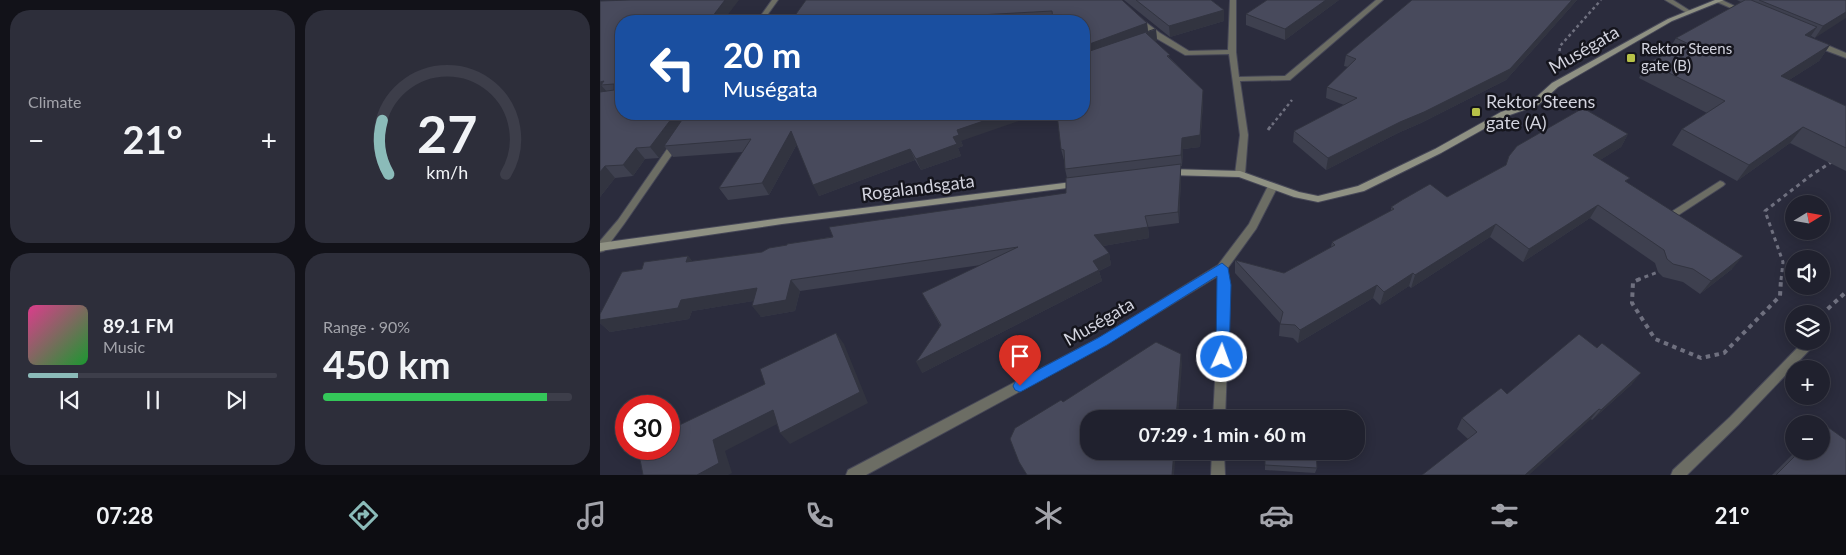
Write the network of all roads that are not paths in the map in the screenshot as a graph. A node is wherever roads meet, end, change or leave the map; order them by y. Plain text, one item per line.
1 (775, 0) edge
2 (1233, 0) edge
3 (1380, 0) edge
4 (1668, 0) edge
5 (1720, 1) edge
6 (1130, 12) edge
7 (1689, 12) junction
8 (764, 15) edge
9 (1753, 16) edge
10 (1157, 35) junction
11 (1148, 38) edge
12 (1811, 41) edge
13 (1232, 52) junction
14 (1846, 56) edge
15 (1238, 79) junction
16 (686, 129) edge
17 (1157, 174) edge
18 (1240, 174) junction
19 (1088, 182) edge
20 (1720, 184) dead end
21 (1273, 186) junction
22 (1674, 214) edge
23 (600, 247) edge
24 (1222, 268) junction
25 (1803, 350) edge
26 (1219, 410) edge
27 (1218, 460) edge
28 (853, 475) edge
29 (1218, 475) edge
30 (1678, 475) edge

1 - 8 street
2 - 13 street
3 - 15 street
4 - 7 street
5 - 7 street, Muségata
5 - 9 street
6 - 10 street
7 - 21 street, Muségata
10 - 11 street
10 - 13 street
12 - 14 street
13 - 15 street
15 - 18 street
16 - 23 street
17 - 18 street
18 - 21 street, Muségata
19 - 23 street, Rogalandsgata
20 - 22 street
21 - 24 street, Muségata
24 - 26 street
24 - 28 street, Muségata
25 - 30 street
27 - 29 street

